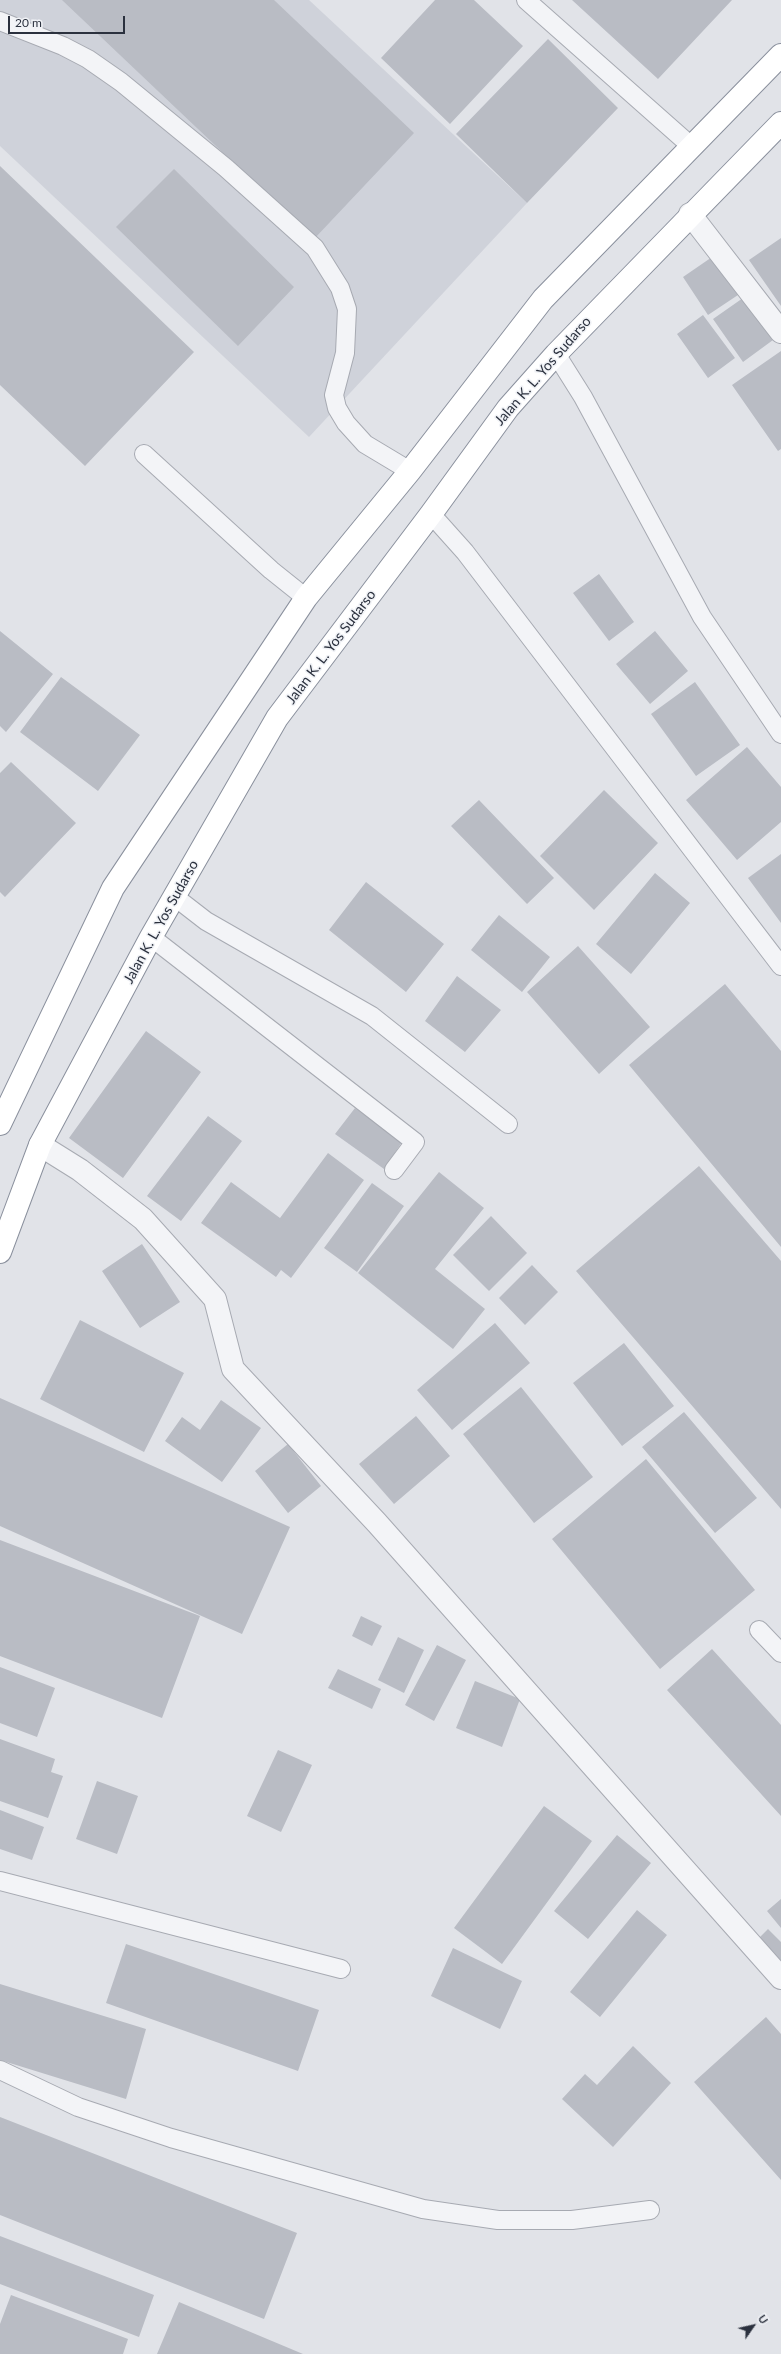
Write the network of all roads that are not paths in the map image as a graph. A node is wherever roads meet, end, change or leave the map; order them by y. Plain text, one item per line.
1 (526, 0) edge
2 (0, 21) edge
3 (781, 55) edge
4 (781, 123) edge
5 (691, 146) junction
6 (690, 214) junction
7 (781, 332) edge
8 (556, 354) junction
9 (144, 454) dead end
10 (410, 471) junction
11 (431, 514) junction
12 (306, 598) junction
13 (781, 734) edge
14 (175, 897) junction
15 (151, 937) junction
16 (781, 966) edge
17 (1, 1119) edge
18 (508, 1124) dead end
19 (40, 1145) junction
20 (394, 1170) dead end
21 (0, 1252) edge
22 (759, 1630) dead end
23 (781, 1653) edge
24 (0, 1881) edge
25 (341, 1969) dead end
26 (781, 1978) edge
27 (0, 2070) edge
28 (650, 2210) dead end

1 - 5 lane
2 - 10 lane
3 - 5 highway
4 - 6 highway, Jalan K. L. Yos Sudarso
5 - 10 highway
6 - 7 street
6 - 8 highway, Jalan K. L. Yos Sudarso
8 - 11 highway, Jalan K. L. Yos Sudarso
8 - 13 lane
9 - 12 lane
10 - 12 highway
11 - 14 highway, Jalan K. L. Yos Sudarso
11 - 16 lane
12 - 17 highway
14 - 15 highway, Jalan K. L. Yos Sudarso
14 - 18 lane
15 - 19 highway, Jalan K. L. Yos Sudarso
15 - 20 lane
19 - 21 highway, Jalan K. L. Yos Sudarso
19 - 26 street
22 - 23 lane
24 - 25 lane
27 - 28 lane

